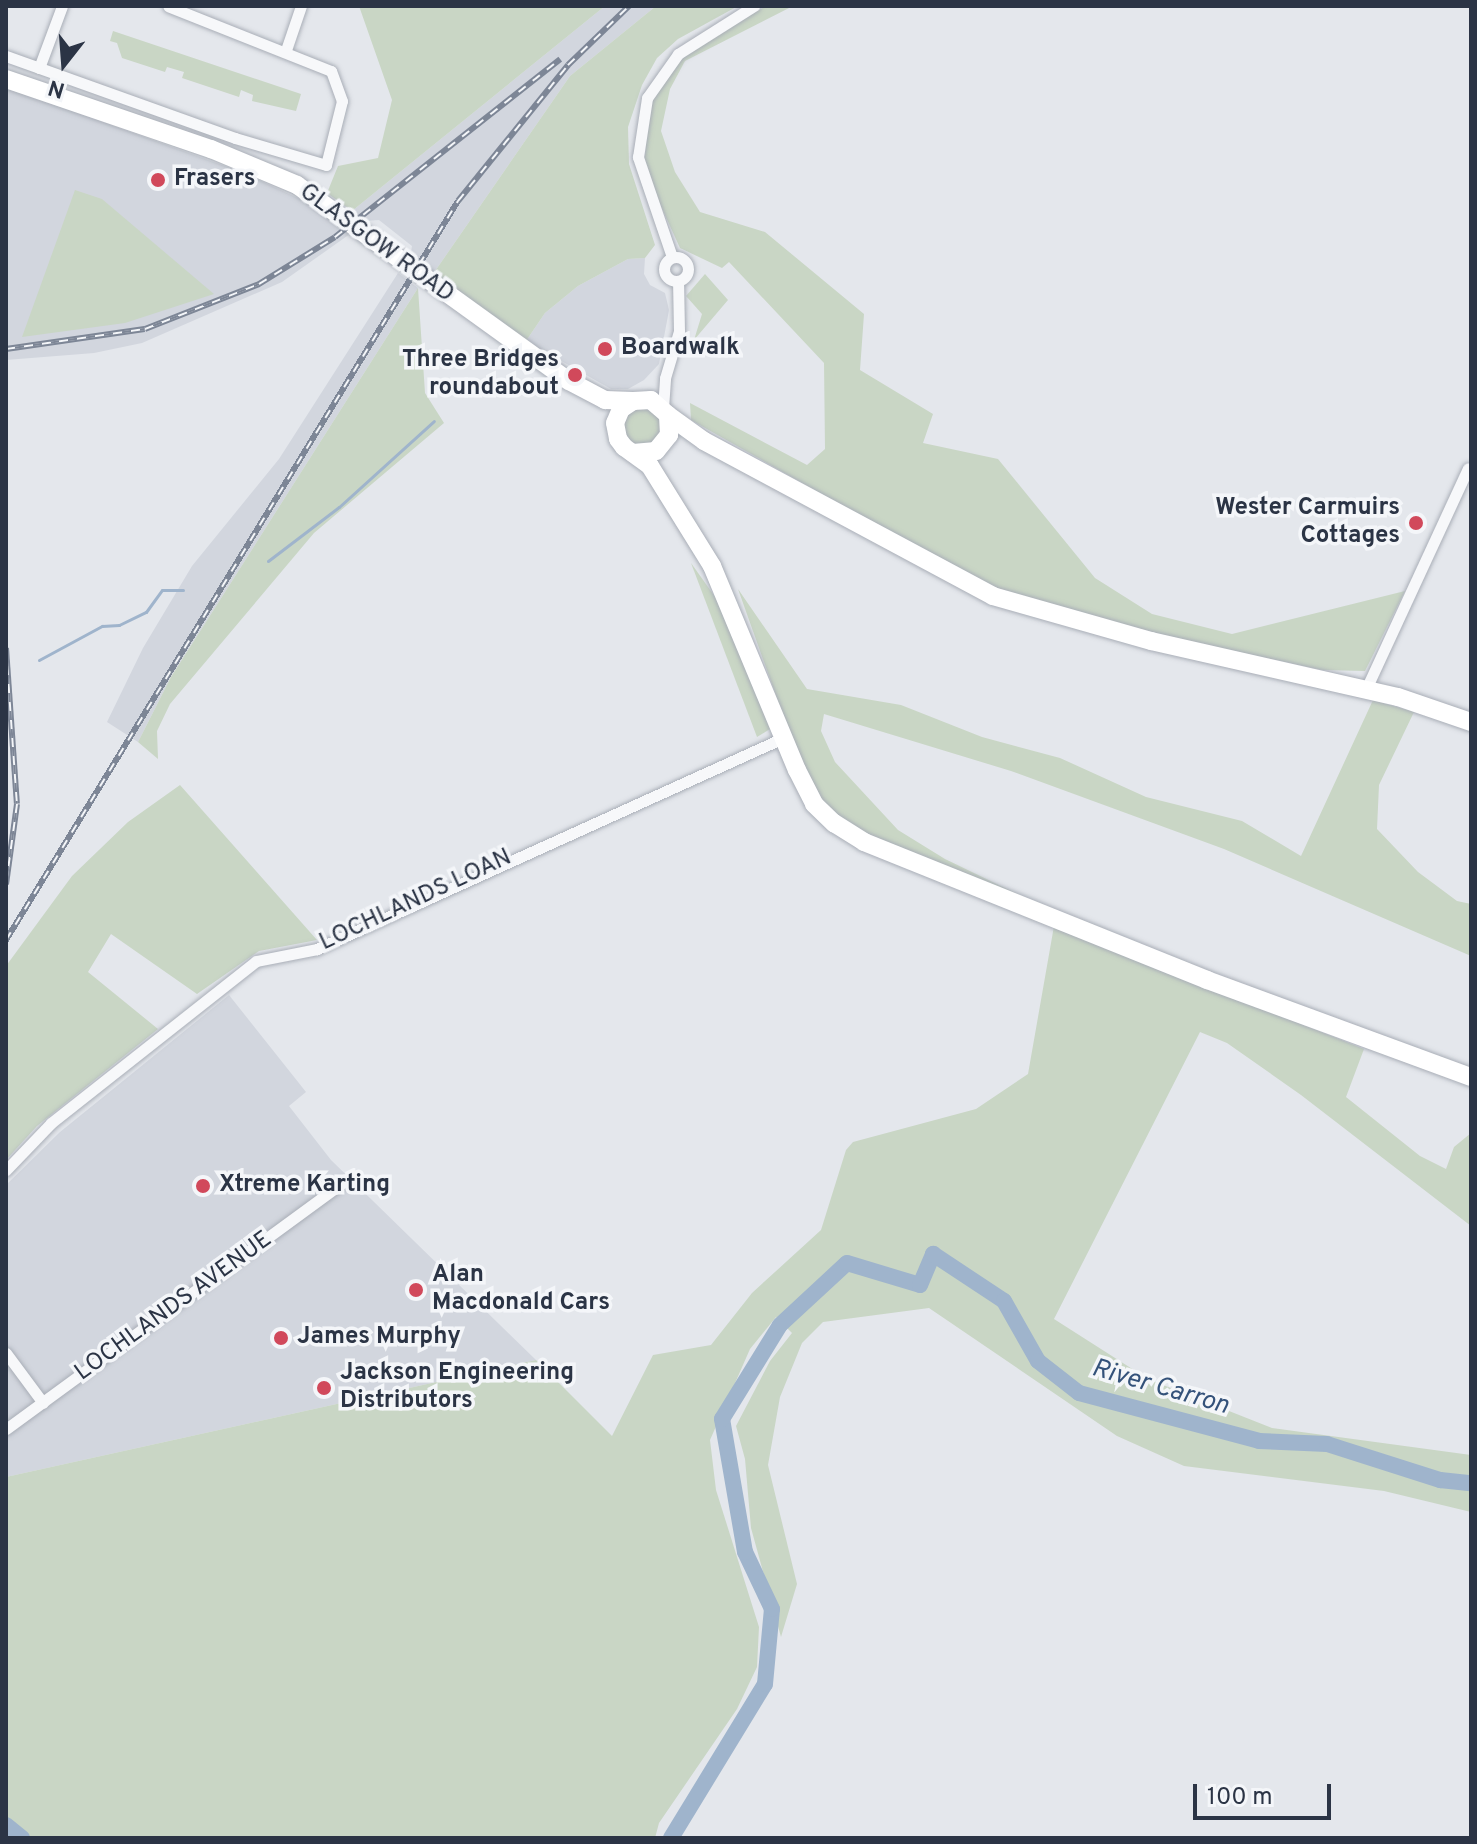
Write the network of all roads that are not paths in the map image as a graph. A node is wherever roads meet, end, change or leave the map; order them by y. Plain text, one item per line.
1 (62, 6) edge
2 (168, 6) edge
3 (301, 6) edge
4 (754, 6) edge
5 (286, 50) junction
6 (6, 56) edge
7 (39, 68) junction
8 (6, 79) edge
9 (146, 116) junction
10 (665, 378) junction
11 (593, 394) junction
12 (635, 400) junction
13 (666, 412) junction
14 (615, 423) junction
15 (663, 446) junction
16 (713, 447) junction
17 (633, 453) junction
18 (1468, 468) dead end
19 (665, 493) junction
20 (1366, 689) junction
21 (1471, 722) edge
22 (783, 738) junction
23 (1471, 1077) edge
24 (6, 1170) edge
25 (342, 1183) dead end
26 (6, 1353) edge
27 (43, 1403) junction
28 (6, 1429) edge

1 - 7 street
2 - 5 street
3 - 5 street
4 - 10 street
5 - 9 street, GLASGOW ROAD
6 - 7 street, GLASGOW ROAD
7 - 9 street, GLASGOW ROAD
8 - 9 main road, GLASGOW ROAD
9 - 11 main road, GLASGOW ROAD
10 - 12 street
10 - 13 street
11 - 12 main road
11 - 14 main road
12 - 13 main road
12 - 14 main road
13 - 15 main road
13 - 16 main road
14 - 17 main road
15 - 16 main road
15 - 17 main road
15 - 19 main road
16 - 20 main road
17 - 19 main road
18 - 20 street
19 - 22 main road
20 - 21 main road
22 - 23 main road
22 - 24 street, LOCHLANDS LOAN
25 - 27 street, LOCHLANDS AVENUE
26 - 27 street
27 - 28 street, LOCHLANDS AVENUE

